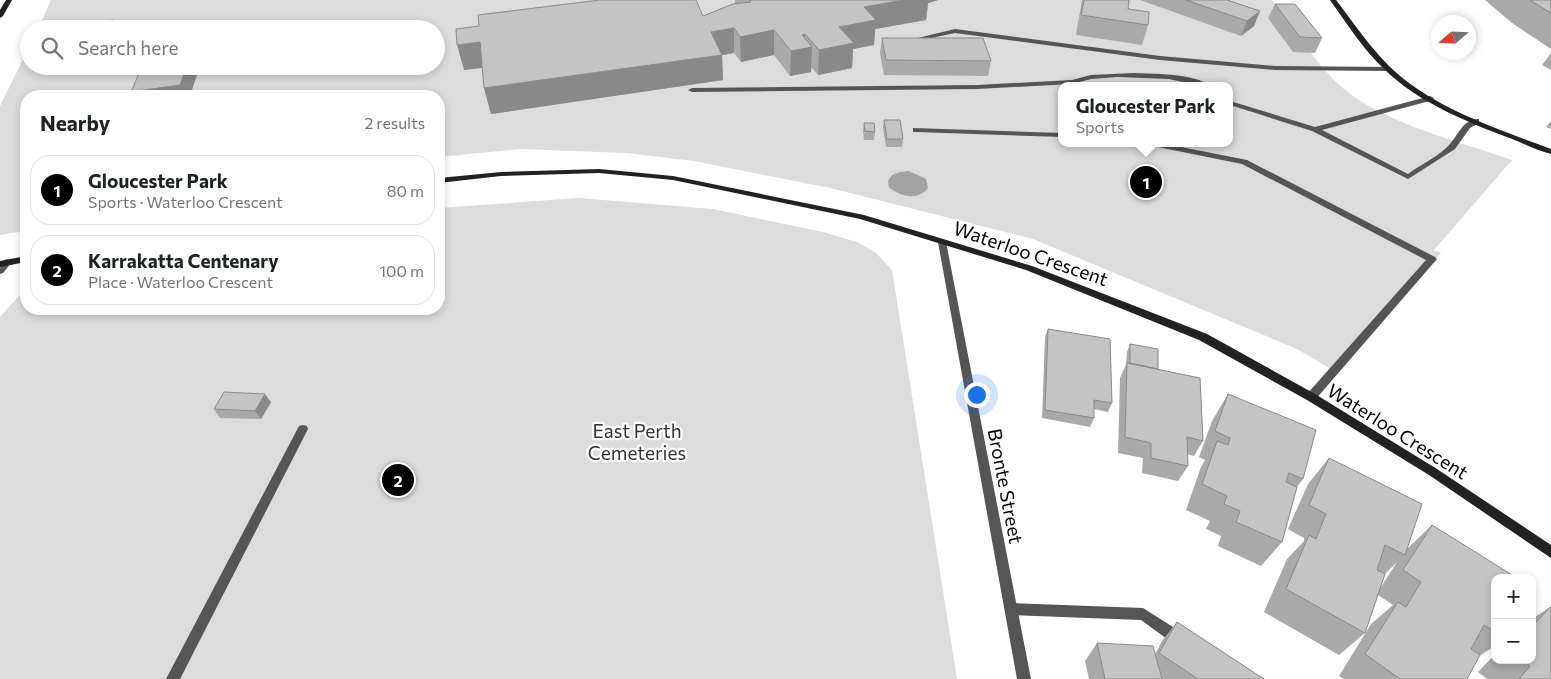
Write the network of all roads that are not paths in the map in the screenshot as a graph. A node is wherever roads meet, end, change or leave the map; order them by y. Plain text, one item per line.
1 (9, 0) edge
2 (1333, 0) edge
3 (0, 16) edge
4 (902, 42) edge
5 (1388, 69) junction
6 (1058, 82) edge
7 (1071, 82) edge
8 (1196, 82) edge
9 (692, 90) dead end
10 (1430, 98) junction
11 (1233, 104) edge
12 (1476, 121) junction
13 (1315, 129) junction
14 (916, 130) dead end
15 (1058, 135) edge
16 (1168, 147) edge
17 (1551, 152) edge
18 (445, 180) edge
19 (942, 242) junction
20 (20, 260) edge
21 (3, 263) edge
22 (0, 271) edge
23 (1311, 397) junction
24 (303, 429) dead end
25 (1551, 552) edge
26 (1012, 609) junction
27 (1190, 646) edge
28 (173, 679) edge
29 (1024, 679) edge

1 - 3 street
2 - 5 street
4 - 5 street
5 - 10 street
6 - 9 street
7 - 8 street
10 - 12 street
10 - 13 street
11 - 13 street
12 - 13 street
12 - 17 street
14 - 15 street
16 - 23 street
18 - 19 street, Waterloo Crescent
19 - 23 street, Waterloo Crescent
19 - 26 street, Bronte Street
20 - 21 street
21 - 22 street
23 - 25 street, Waterloo Crescent
24 - 28 street
26 - 27 street
26 - 29 street, Bronte Street

